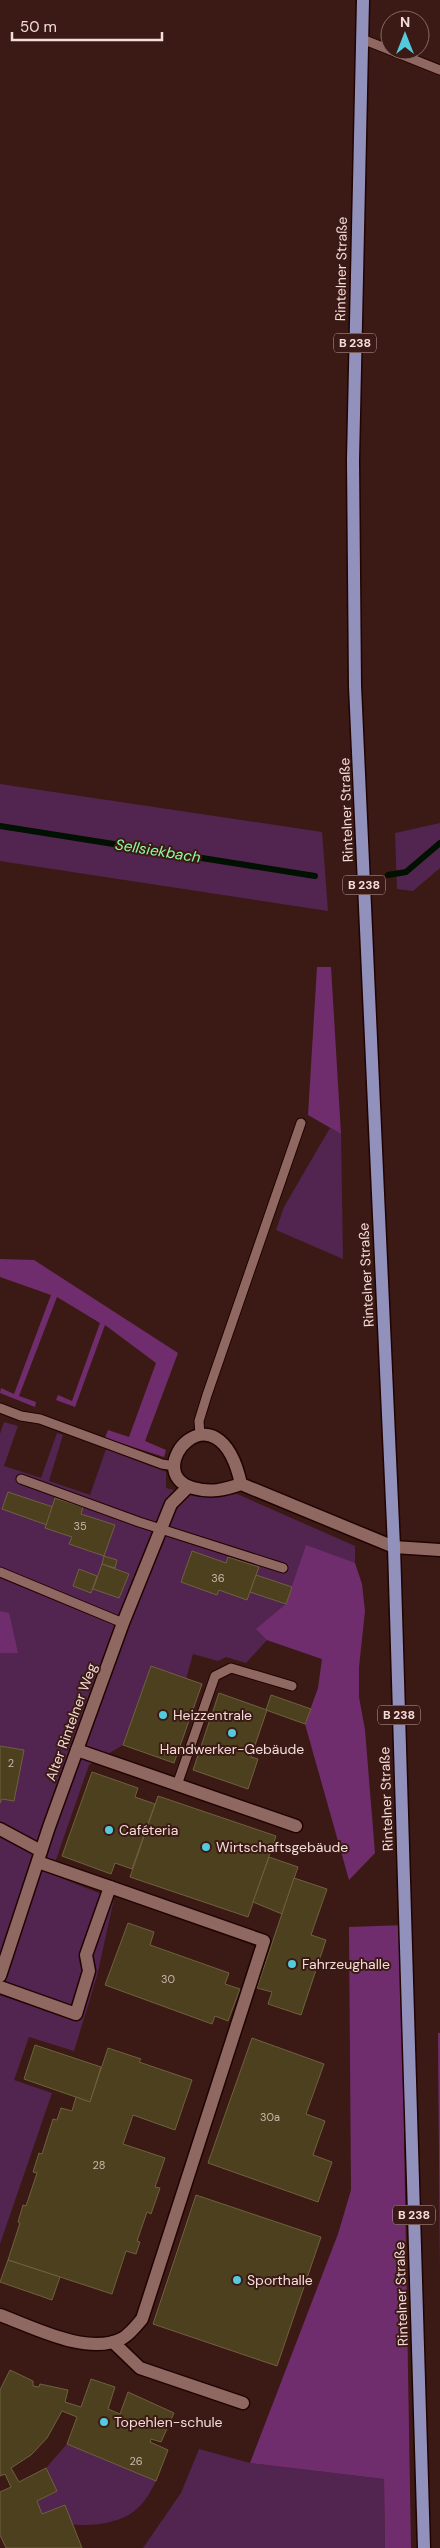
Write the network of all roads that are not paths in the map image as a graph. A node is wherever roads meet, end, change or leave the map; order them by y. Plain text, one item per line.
1 (363, 0) edge
2 (362, 39) junction
3 (380, 46) edge
4 (415, 60) edge
5 (440, 70) edge
6 (301, 1123) dead end
7 (0, 1408) edge
8 (200, 1434) junction
9 (175, 1466) junction
10 (21, 1479) dead end
11 (241, 1484) junction
12 (188, 1487) junction
13 (160, 1529) junction
14 (394, 1547) junction
15 (440, 1550) edge
16 (283, 1568) dead end
17 (0, 1572) edge
18 (123, 1623) junction
19 (292, 1686) dead end
20 (77, 1750) junction
21 (177, 1785) junction
22 (296, 1826) dead end
23 (0, 1829) edge
24 (39, 1857) junction
25 (110, 1888) junction
26 (5, 1945) edge
27 (0, 1976) edge
28 (0, 1987) edge
29 (0, 2315) edge
30 (114, 2342) junction
31 (243, 2403) dead end
32 (424, 2548) edge

1 - 2 main road, Rintelner Straße / B 238
2 - 3 lane
2 - 14 main road, Rintelner Straße / B 238
4 - 5 lane
6 - 8 lane
7 - 9 lane
8 - 9 street
8 - 11 street
9 - 12 street
10 - 13 lane
11 - 12 street
11 - 14 street
12 - 13 street, Alter Rintelner Weg
13 - 16 lane
13 - 18 street, Alter Rintelner Weg
14 - 15 street
14 - 32 main road, Rintelner Straße / B 238
17 - 18 lane
18 - 20 street, Alter Rintelner Weg
19 - 21 lane
20 - 21 street
20 - 24 street, Alter Rintelner Weg
21 - 22 street
23 - 24 street
24 - 25 street
24 - 26 street, Alter Rintelner Weg
25 - 28 street
25 - 30 street
26 - 27 street, Alter Rintelner Weg
29 - 30 street
30 - 31 street

